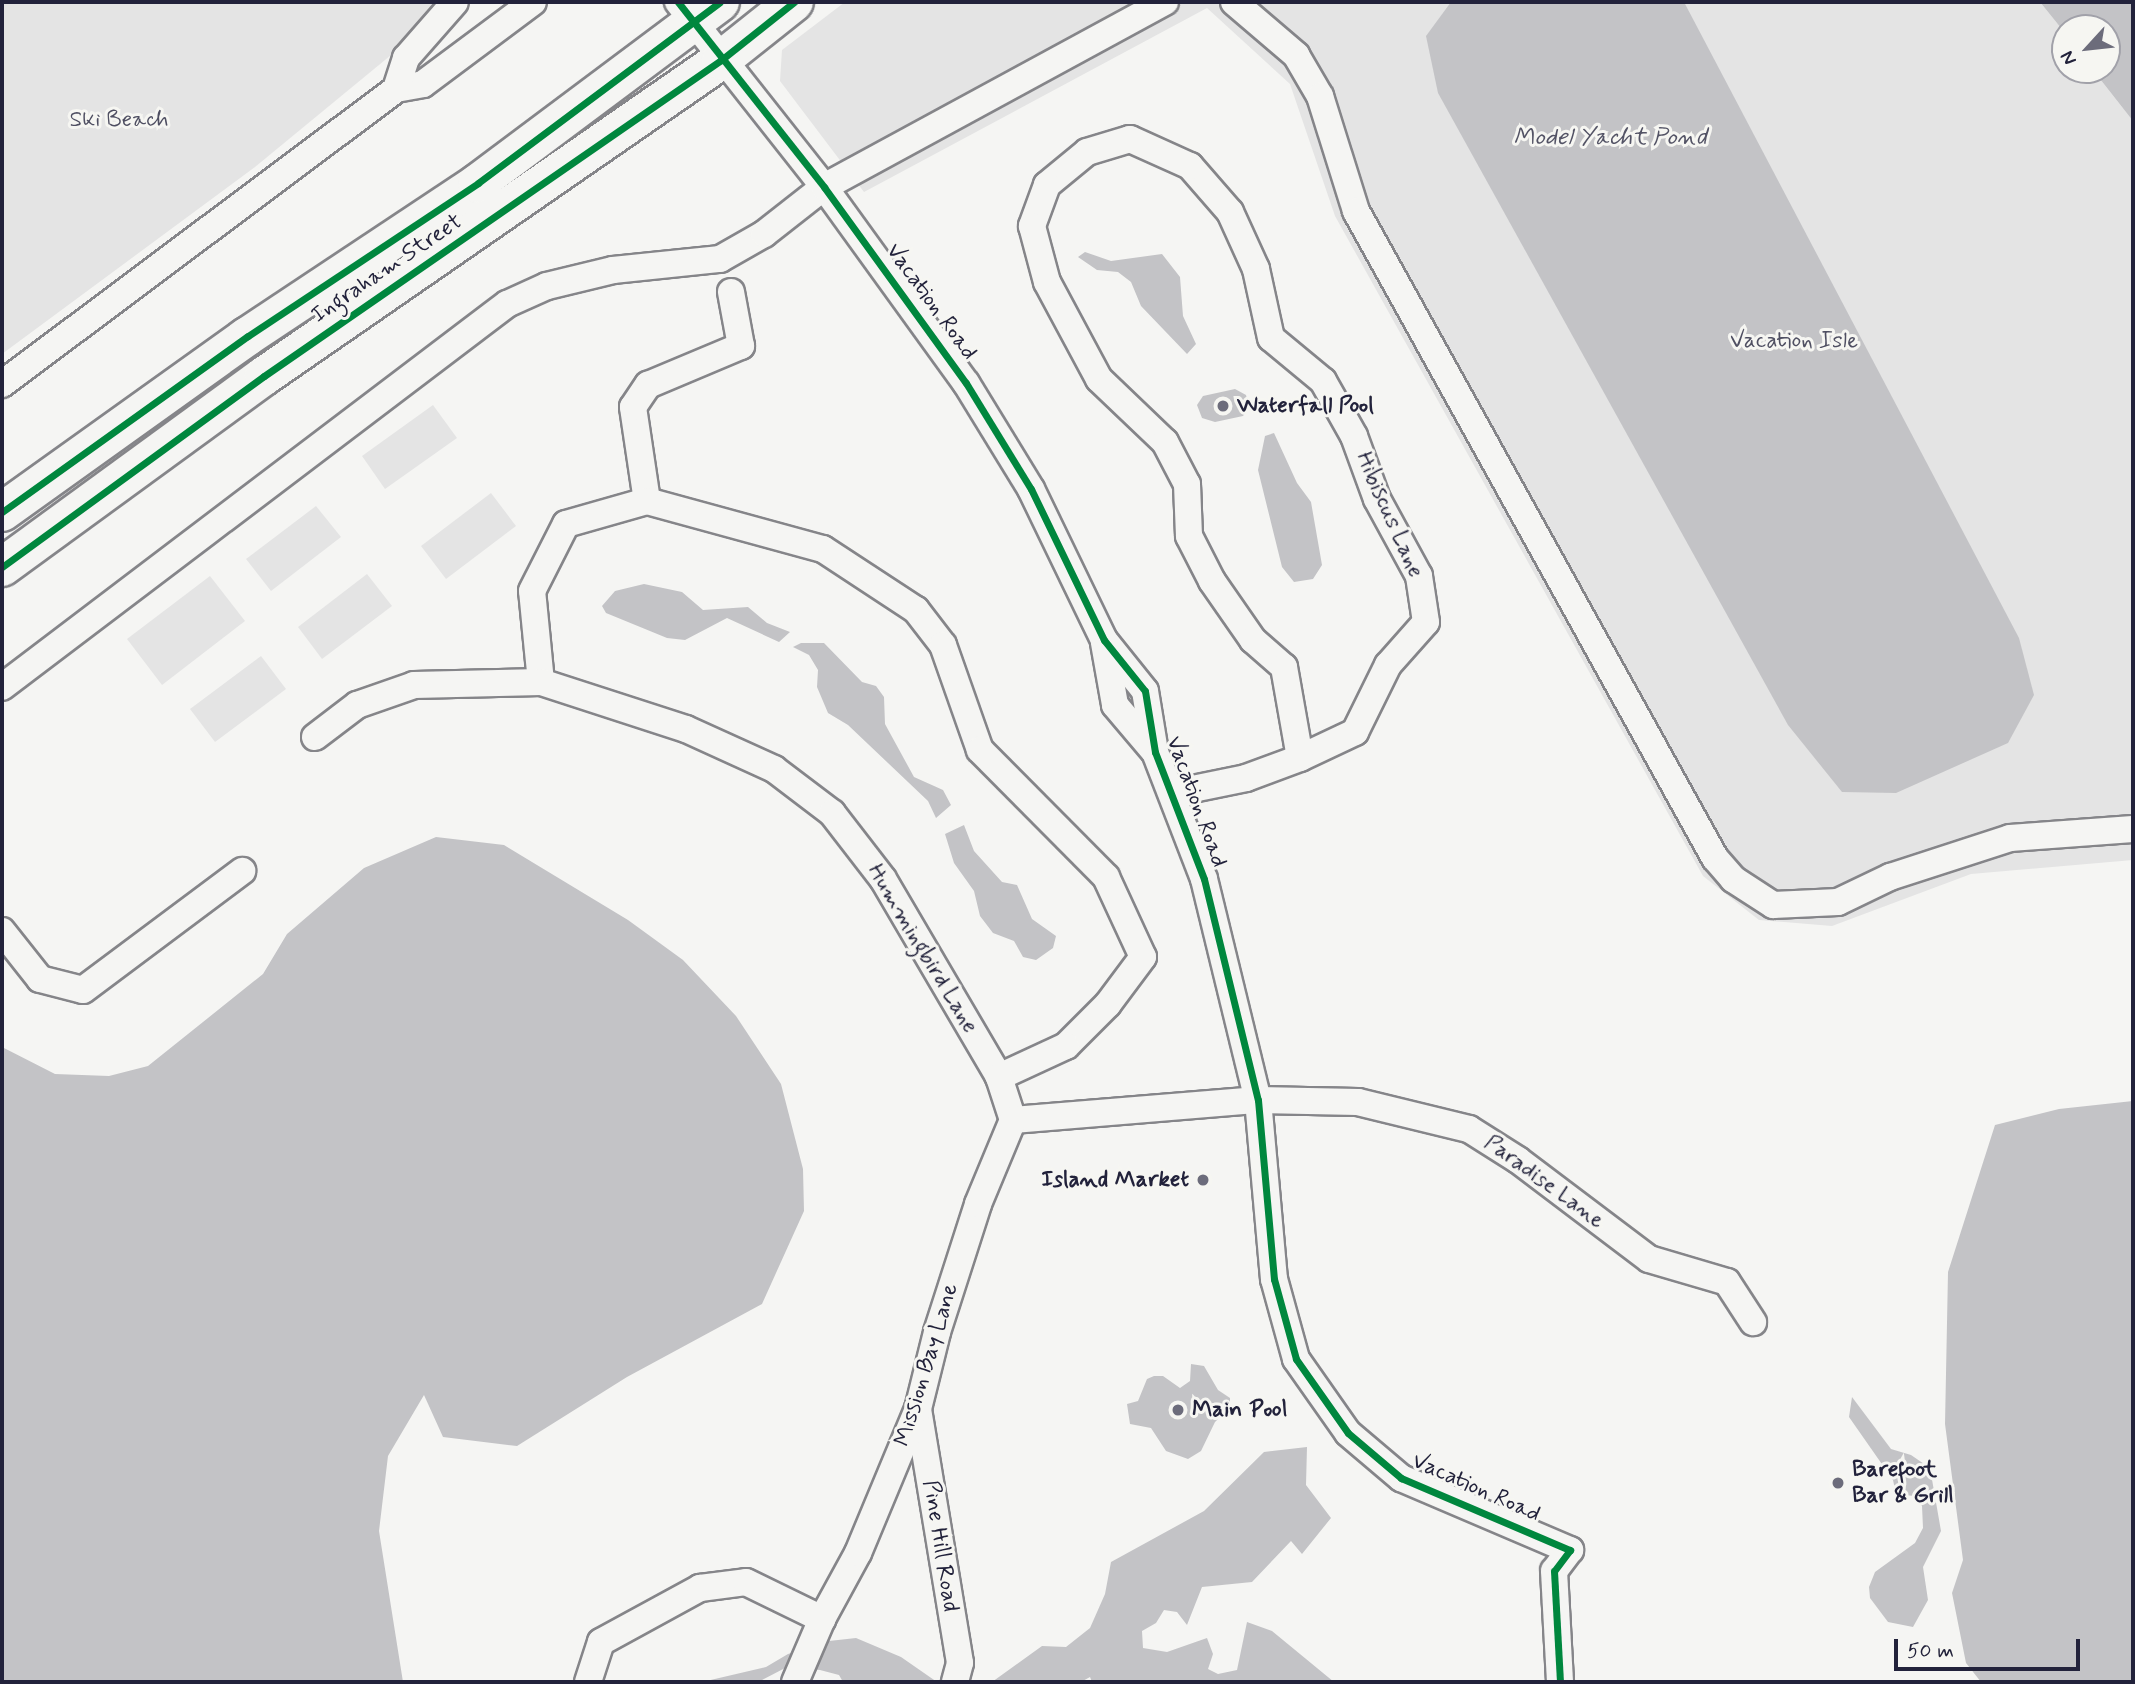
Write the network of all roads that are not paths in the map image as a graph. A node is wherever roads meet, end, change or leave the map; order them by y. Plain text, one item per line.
1 (454, 2) edge
2 (533, 2) edge
3 (794, 2) edge
4 (1165, 2) edge
5 (1234, 2) edge
6 (704, 25) edge
7 (396, 89) junction
8 (824, 187) junction
9 (732, 292) dead end
10 (2, 384) edge
11 (647, 501) junction
12 (2, 512) edge
13 (2, 567) edge
14 (541, 682) junction
15 (2, 687) edge
16 (315, 737) dead end
17 (1300, 758) junction
18 (1173, 793) junction
19 (2133, 829) edge
20 (242, 871) dead end
21 (2, 931) edge
22 (999, 1077) junction
23 (1258, 1100) junction
24 (1013, 1120) junction
25 (1753, 1322) dead end
26 (918, 1409) junction
27 (822, 1619) junction
28 (957, 1673) edge
29 (796, 1679) edge
30 (589, 1682) edge
31 (1560, 1682) edge

1 - 7 street
2 - 7 street
3 - 6 main road, Ingraham Street
4 - 8 street
5 - 19 street
6 - 8 street, Vacation Road
6 - 12 main road, Ingraham Street
6 - 13 main road, Ingraham Street
7 - 10 street
8 - 15 street
8 - 18 street, Vacation Road
9 - 11 street
11 - 14 street
11 - 22 street
14 - 16 street, Hummingbird Lane
14 - 22 street, Hummingbird Lane
17 - 17 street, Hibiscus Lane
17 - 18 street, Hibiscus Lane
18 - 23 street, Vacation Road
20 - 21 street
22 - 24 street, Hummingbird Lane
23 - 24 street, Paradise Lane
23 - 25 street, Paradise Lane
23 - 31 street, Vacation Road
24 - 26 street, Mission Bay Lane
26 - 27 street, Mission Bay Lane
26 - 28 street, Pine Hill Road
27 - 29 street, Mission Bay Lane
27 - 30 street

